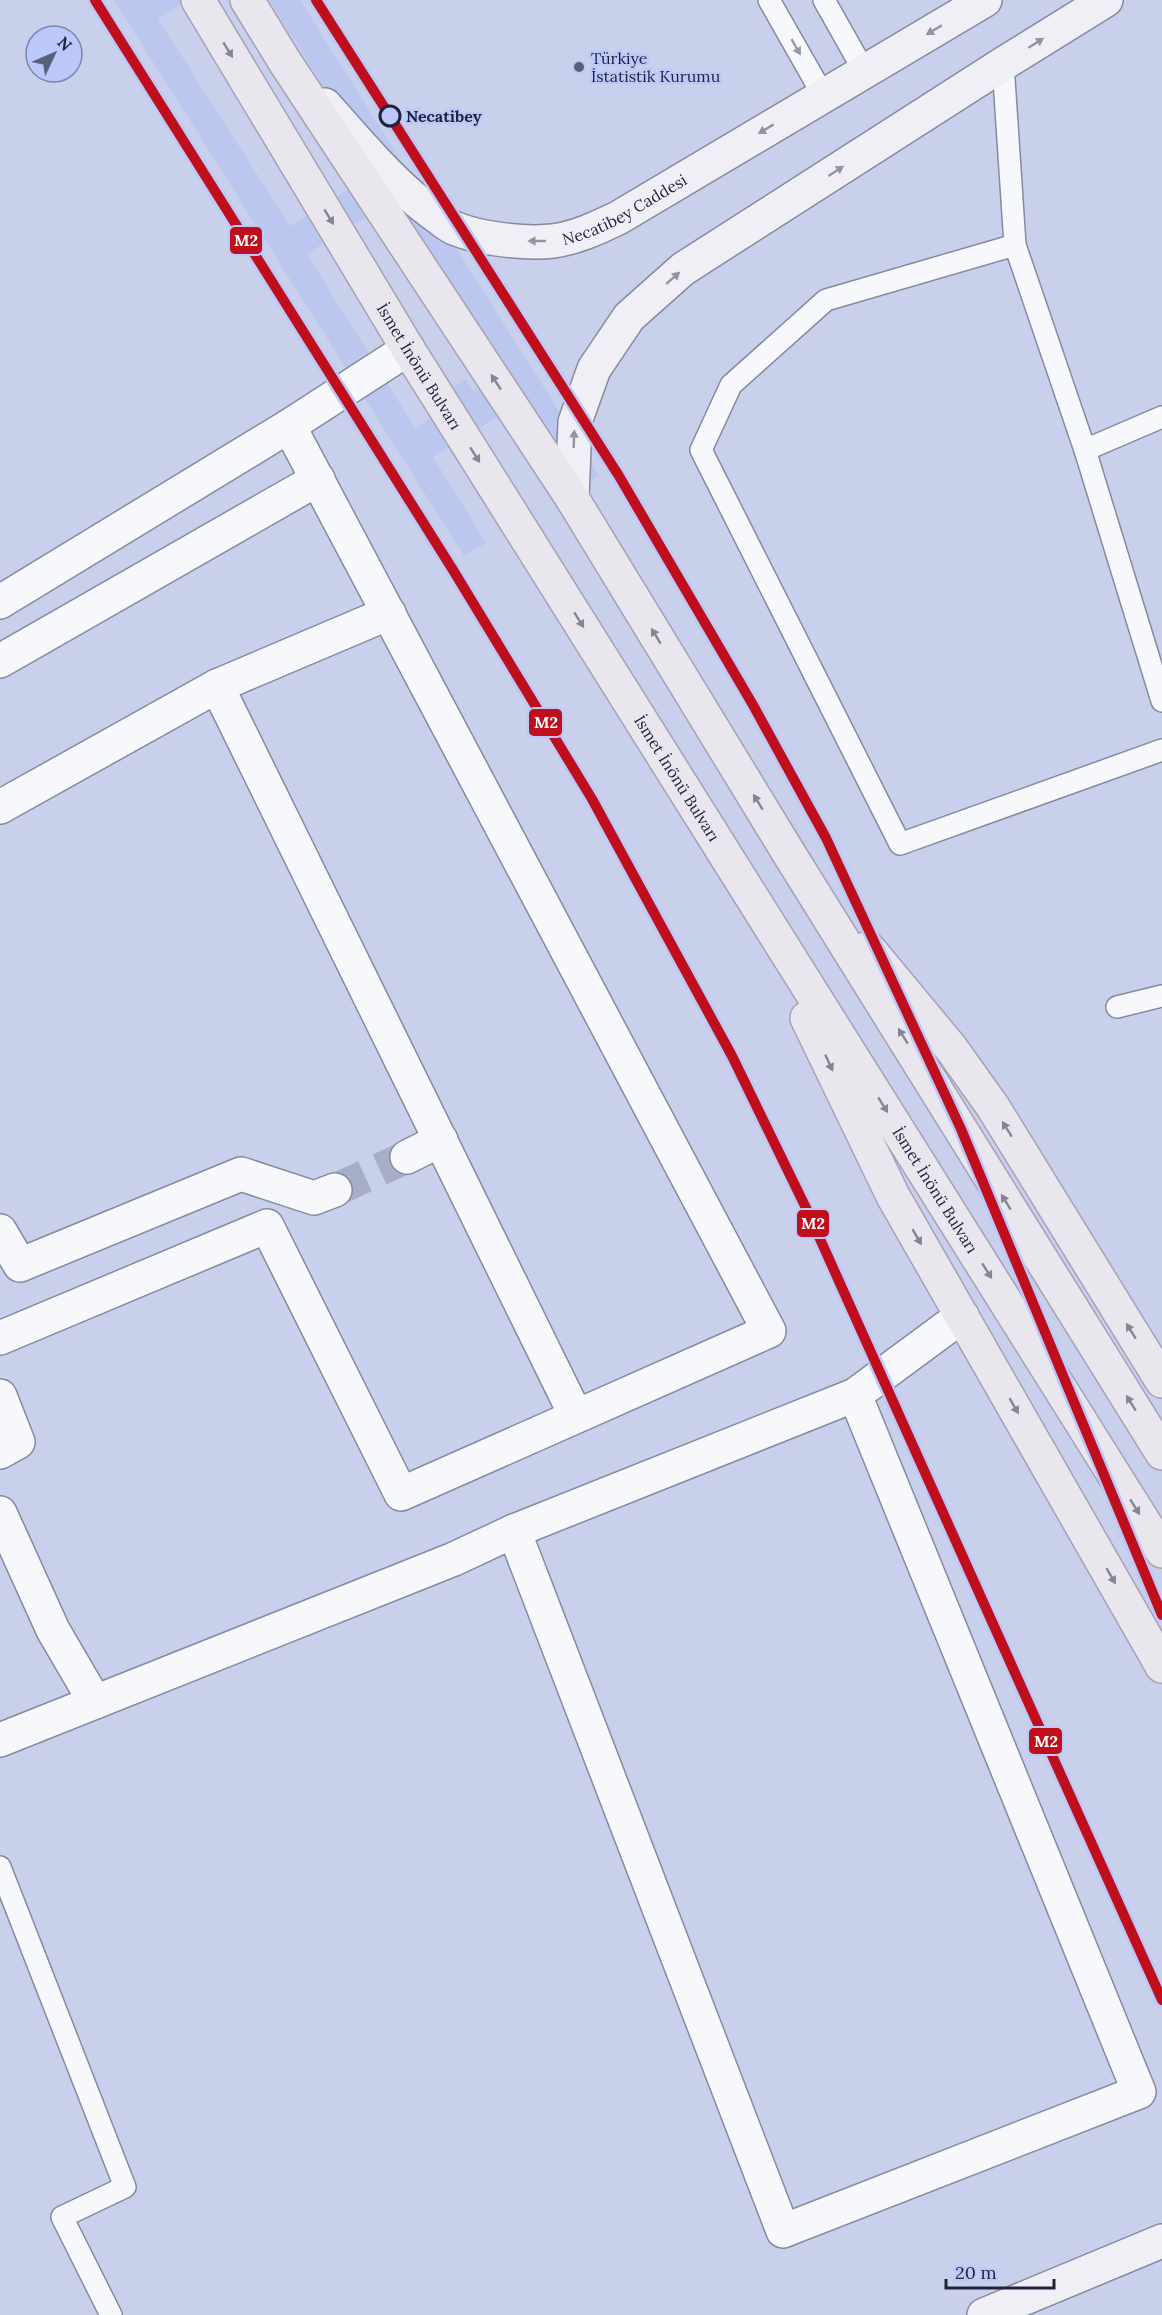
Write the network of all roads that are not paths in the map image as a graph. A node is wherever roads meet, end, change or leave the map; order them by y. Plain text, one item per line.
1 (198, 0) edge
2 (247, 0) edge
3 (769, 0) edge
4 (824, 0) edge
5 (984, 0) edge
6 (1106, 0) edge
7 (285, 62) junction
8 (1002, 64) junction
9 (864, 71) junction
10 (823, 95) junction
11 (1015, 245) junction
12 (408, 350) junction
13 (1162, 417) edge
14 (289, 426) junction
15 (1085, 450) junction
16 (318, 479) junction
17 (572, 498) junction
18 (0, 602) edge
19 (389, 613) junction
20 (0, 661) edge
21 (217, 686) junction
22 (1162, 701) edge
23 (1162, 750) edge
24 (0, 807) edge
25 (788, 852) junction
26 (741, 878) junction
27 (1162, 996) edge
28 (1117, 1007) dead end
29 (441, 1140) junction
30 (407, 1157) tunnel mouth
31 (335, 1190) tunnel mouth
32 (0, 1231) edge
33 (962, 1316) junction
34 (0, 1338) edge
35 (1162, 1381) edge
36 (855, 1395) junction
37 (0, 1396) edge
38 (576, 1416) junction
39 (0, 1452) edge
40 (1162, 1453) edge
41 (0, 1513) edge
42 (514, 1531) junction
43 (1162, 1551) edge
44 (1162, 1666) edge
45 (95, 1702) junction
46 (0, 1740) edge
47 (0, 1867) edge
48 (1162, 2241) edge
49 (111, 2315) edge
50 (984, 2315) edge

1 -> 12 main road, İsmet İnönü Bulvarı
2 - 7 main road
3 -> 10 lane
4 - 9 lane
5 -> 9 main road, Necatibey Caddesi
8 -> 6 main road
10 -> 7 main road, Necatibey Caddesi
17 -> 7 main road
8 - 11 lane
17 -> 8 main road
9 - 10 main road, Necatibey Caddesi
11 - 15 lane
11 - 23 lane
12 - 14 street
12 -> 26 main road, İsmet İnönü Bulvarı
13 - 15 lane
14 - 16 street
14 - 18 street
15 - 22 lane
16 - 19 street
16 - 20 street
25 -> 17 main road
19 - 21 street
19 - 38 street
21 - 24 street
21 - 29 street
35 -> 25 main road
40 -> 25 main road
26 -> 33 main road
26 -> 43 main road, İsmet İnönü Bulvarı
27 - 28 lane
29 - 30 street
29 - 38 street
31 - 32 street
33 - 36 street
33 -> 44 main road
34 - 38 street
36 - 42 street
36 - 42 street
37 - 39 street
41 - 45 street
42 - 45 street
45 - 46 street
47 - 49 lane
48 - 50 main road

